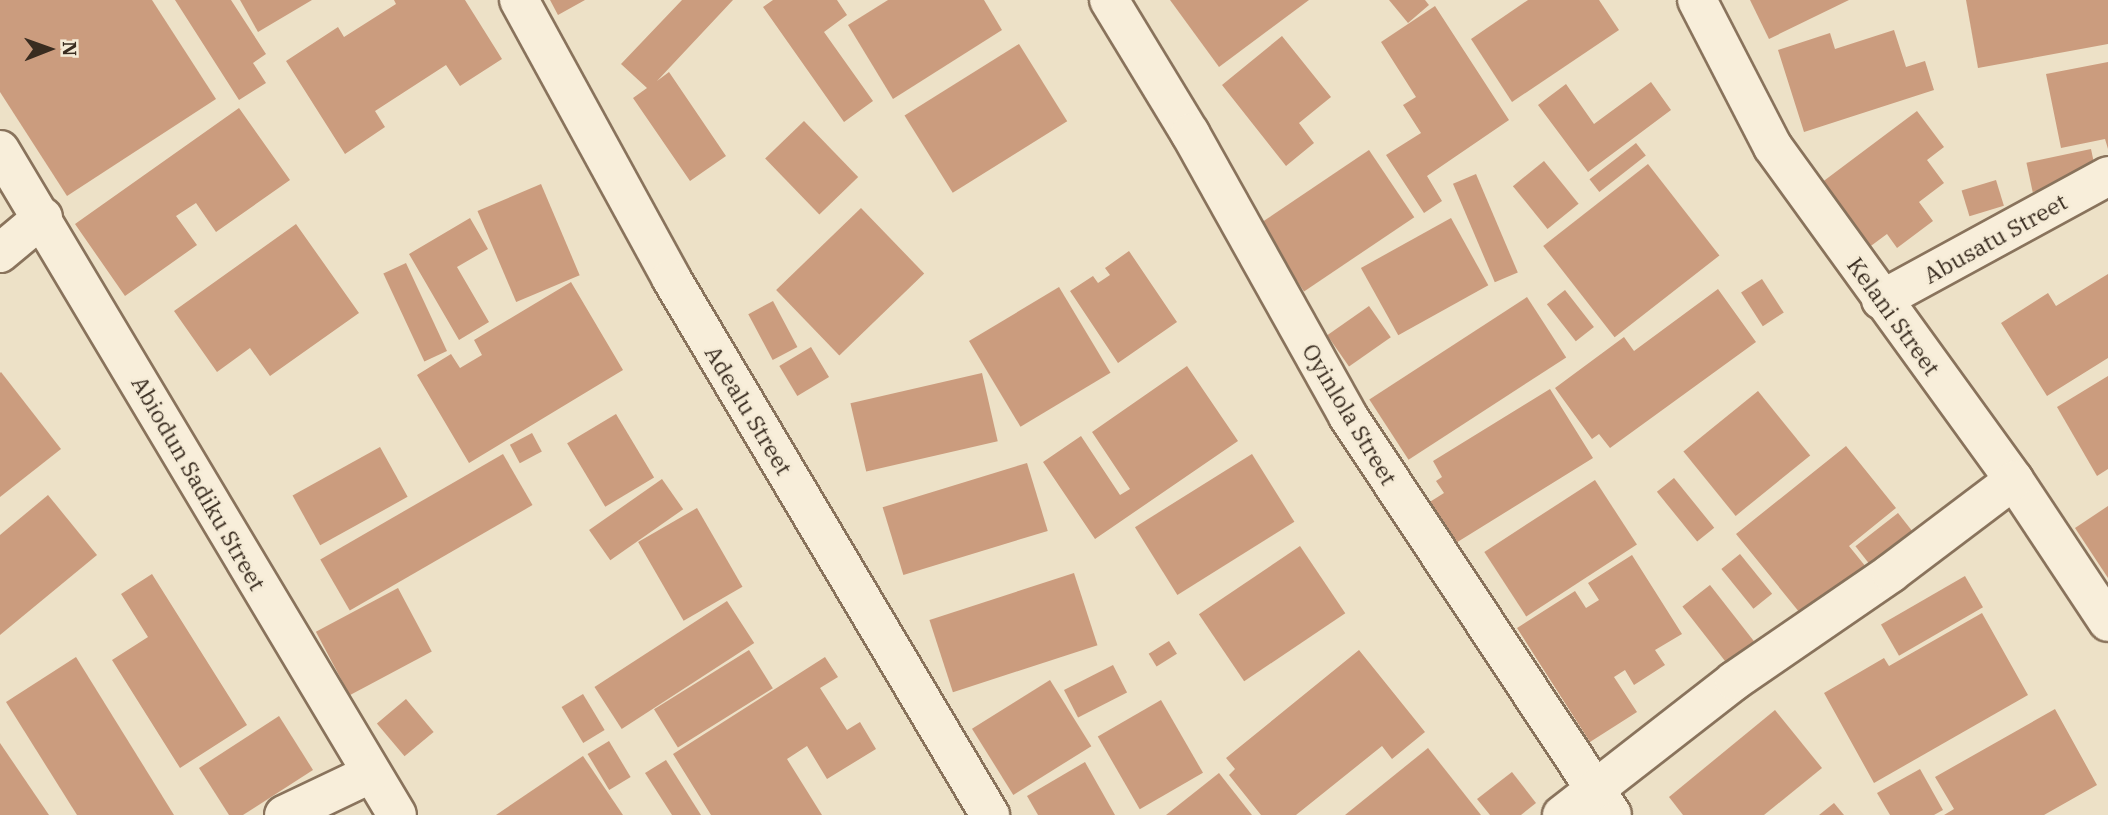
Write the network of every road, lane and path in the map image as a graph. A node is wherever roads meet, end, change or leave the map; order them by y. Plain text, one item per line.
1 (519, 0) edge
2 (1109, 0) edge
3 (1697, 0) edge
4 (0, 150) edge
5 (2108, 176) edge
6 (43, 217) junction
7 (0, 253) edge
8 (1881, 300) junction
9 (2014, 480) junction
10 (2108, 622) edge
11 (370, 774) junction
12 (1603, 803) edge
13 (284, 815) edge
14 (397, 815) edge
15 (990, 815) edge
16 (1562, 815) edge

1 - 15 street, Adealu Street
2 - 12 street, Oyinlola Street
3 - 8 street, Kelani Street
4 - 6 street, Abiodun Sadiku Street
5 - 8 street, Abusatu Street
6 - 7 street
6 - 11 street, Abiodun Sadiku Street
8 - 9 street, Kelani Street
9 - 10 street, Kelani Street
9 - 12 street
11 - 13 street
11 - 14 street, Abiodun Sadiku Street
12 - 16 street

